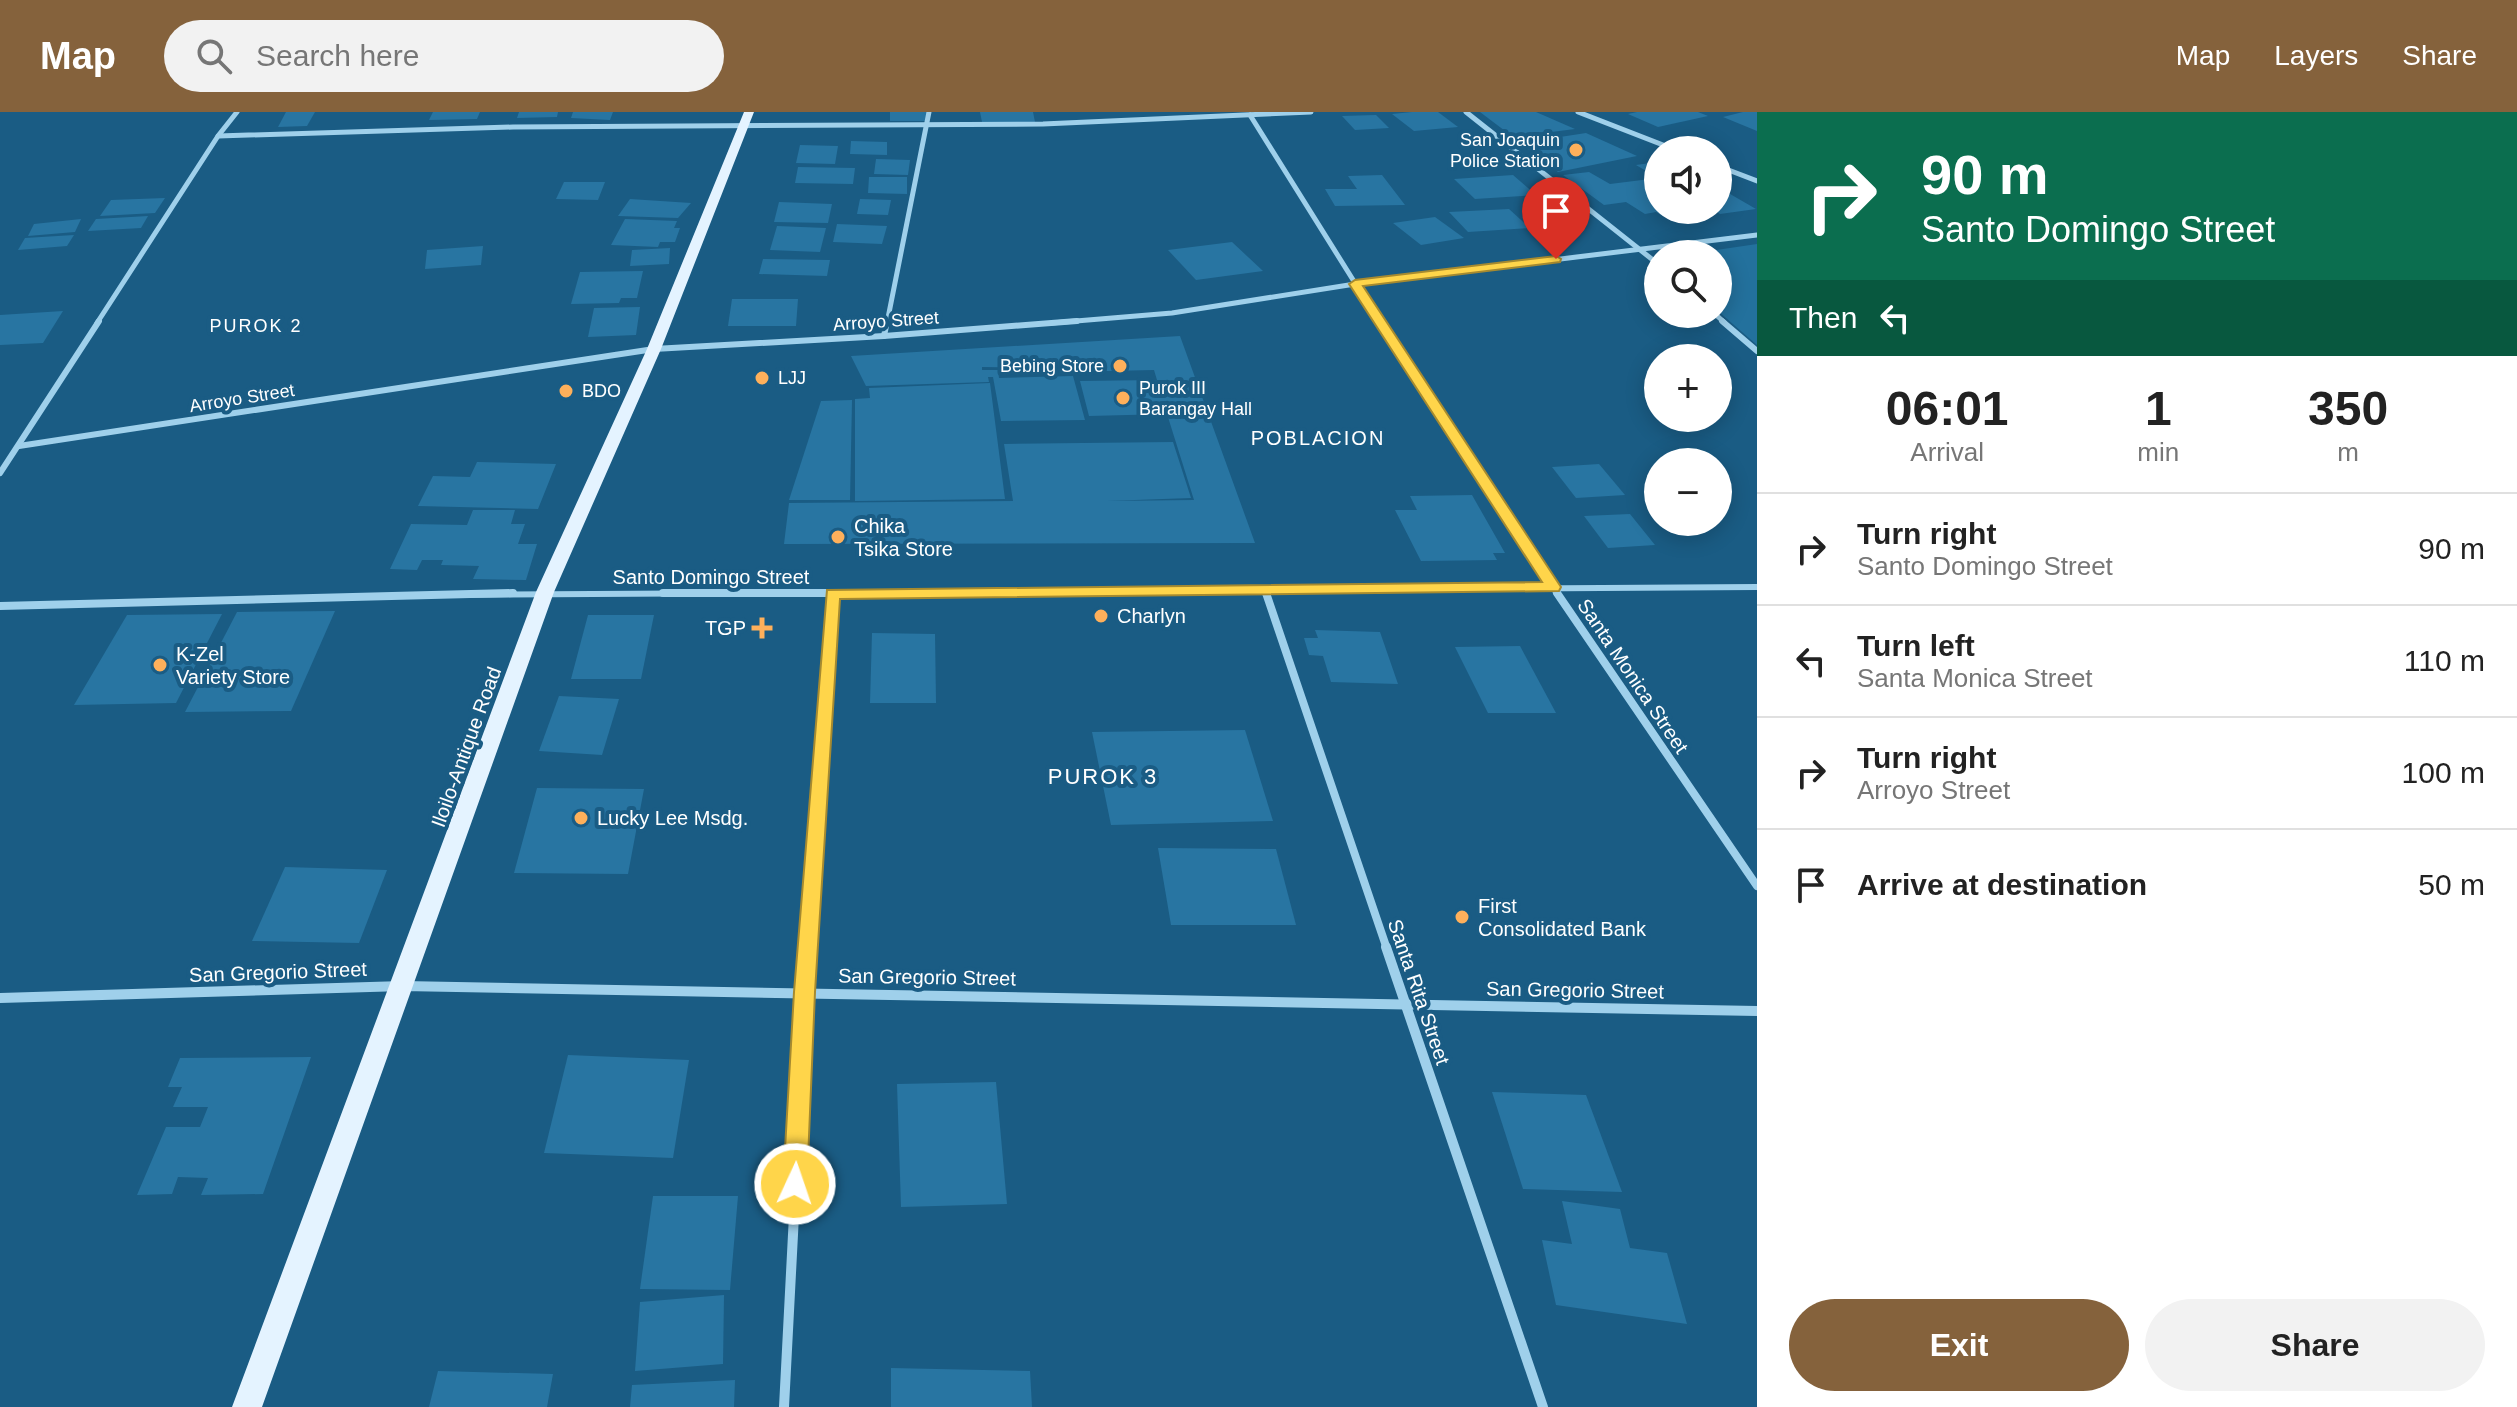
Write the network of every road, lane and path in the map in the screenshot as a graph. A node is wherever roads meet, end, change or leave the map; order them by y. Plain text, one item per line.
1 (237, 112) edge
2 (929, 112) edge
3 (1311, 112) edge
4 (1466, 112) edge
5 (1578, 112) edge
6 (1250, 114) edge
7 (747, 119) edge
8 (927, 127) junction
9 (218, 136) junction
10 (1644, 138) edge
11 (1732, 171) edge
12 (1757, 181) edge
13 (1757, 235) edge
14 (1642, 249) junction
15 (1355, 284) junction
16 (1731, 328) edge
17 (884, 336) junction
18 (654, 349) junction
19 (1757, 351) edge
20 (19, 446) junction
21 (0, 473) edge
22 (1553, 587) junction
23 (1757, 587) edge
24 (1264, 588) junction
25 (545, 592) junction
26 (832, 594) junction
27 (0, 606) edge
28 (1757, 886) edge
29 (403, 986) junction
30 (805, 992) junction
31 (0, 998) edge
32 (1404, 1005) junction
33 (1757, 1011) edge
34 (247, 1407) edge
35 (784, 1407) edge
36 (1543, 1407) edge

1 - 9 street
2 - 8 street
3 - 6 street
4 - 14 street
5 - 10 street
6 - 8 street
6 - 15 street, Santa Monica Street
7 - 8 street
7 - 9 street
7 - 18 main road, Iloilo-Antique Road
8 - 17 street
9 - 20 street
11 - 12 street
13 - 14 street, Arroyo Street
14 - 15 street, Arroyo Street
15 - 17 street, Arroyo Street
15 - 22 street, Santa Monica Street
16 - 19 street
17 - 18 street, Arroyo Street
18 - 20 street, Arroyo Street
18 - 25 main road, Iloilo-Antique Road
20 - 21 street
22 - 23 street, Santo Domingo Street
22 - 24 street, Santo Domingo Street
22 - 28 street, Santa Monica Street
24 - 26 street, Santo Domingo Street
24 - 32 street, Santa Rita Street
25 - 26 street, Santo Domingo Street
25 - 27 street, Santo Domingo Street
25 - 29 main road, Iloilo-Antique Road
26 - 30 street
29 - 30 street, San Gregorio Street
29 - 31 street, San Gregorio Street
29 - 34 main road, Iloilo-Antique Road
30 - 32 street, San Gregorio Street
30 - 35 street
32 - 33 street, San Gregorio Street
32 - 36 street, Santa Rita Street

